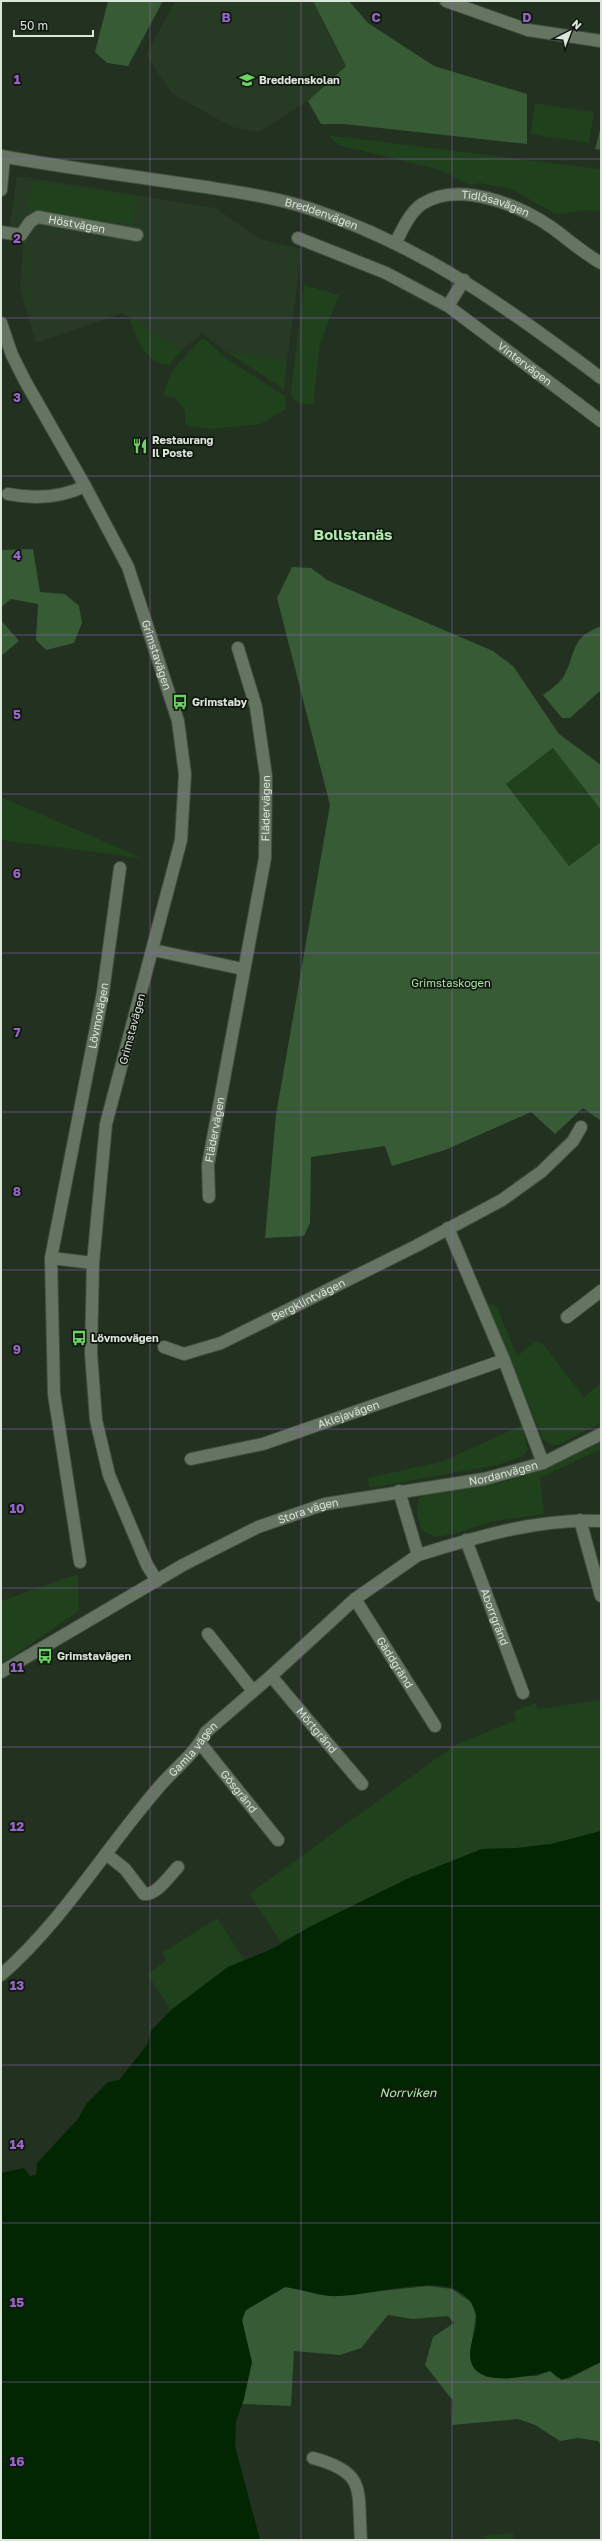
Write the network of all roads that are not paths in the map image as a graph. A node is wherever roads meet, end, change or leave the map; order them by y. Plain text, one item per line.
1 (453, 3) edge
2 (601, 41) edge
3 (3, 156) edge
4 (1, 190) edge
5 (1, 232) edge
6 (137, 235) dead end
7 (298, 238) dead end
8 (396, 242) junction
9 (601, 263) edge
10 (464, 280) junction
11 (448, 306) junction
12 (1, 323) edge
13 (601, 378) edge
14 (601, 421) edge
15 (85, 486) junction
16 (8, 494) dead end
17 (238, 648) dead end
18 (120, 868) dead end
19 (153, 950) junction
20 (243, 969) junction
21 (581, 1127) dead end
22 (209, 1197) dead end
23 (448, 1228) junction
24 (51, 1258) junction
25 (93, 1263) junction
26 (601, 1291) edge
27 (567, 1317) dead end
28 (164, 1347) dead end
29 (504, 1360) junction
30 (601, 1434) edge
31 (191, 1460) dead end
32 (543, 1463) junction
33 (399, 1491) junction
34 (580, 1520) junction
35 (601, 1521) edge
36 (466, 1540) junction
37 (418, 1555) junction
38 (80, 1562) dead end
39 (157, 1581) junction
40 (601, 1596) edge
41 (355, 1599) junction
42 (208, 1634) dead end
43 (1, 1672) edge
44 (271, 1676) junction
45 (253, 1691) junction
46 (523, 1693) dead end
47 (436, 1726) dead end
48 (200, 1743) junction
49 (362, 1784) dead end
50 (278, 1840) dead end
51 (106, 1854) junction
52 (178, 1867) dead end
53 (1, 1975) edge
54 (313, 2458) dead end
55 (360, 2540) edge

1 - 2 street
3 - 4 street
3 - 8 street, Breddenvägen
5 - 6 street, Höstvägen
7 - 11 street, Vintervägen
8 - 9 street, Tidlösavägen
8 - 10 street, Breddenvägen
10 - 11 street
10 - 13 street, Breddenvägen
11 - 14 street, Vintervägen
12 - 15 street, Grimstavägen
15 - 16 street
15 - 19 street, Grimstavägen
17 - 20 street, Flädervägen
18 - 24 street, Lövmovägen
19 - 20 street
19 - 25 street, Grimstavägen
20 - 22 street, Flädervägen
21 - 23 street, Bergklintvägen
23 - 28 street, Bergklintvägen
23 - 29 street
24 - 25 street
24 - 38 street, Lövmovägen
25 - 39 street, Grimstavägen
26 - 27 street
29 - 31 street, Aklejavägen
29 - 32 street
30 - 32 street, Nordanvägen
32 - 33 street, Nordanvägen
33 - 37 street
33 - 39 street, Stora vägen
34 - 35 street
34 - 36 street
34 - 40 street
36 - 37 street
36 - 46 street, Aborrgränd
37 - 41 street, Gamla vägen
39 - 43 street, Stora vägen
41 - 44 street, Gamla vägen
41 - 47 street, Gäddgränd
42 - 45 street
44 - 45 street, Gamla vägen
44 - 49 street, Mörtgränd
45 - 48 street, Gamla vägen
48 - 50 street, Gösgränd
48 - 51 street, Gamla vägen
51 - 52 street
51 - 53 street, Gamla vägen
54 - 55 street

